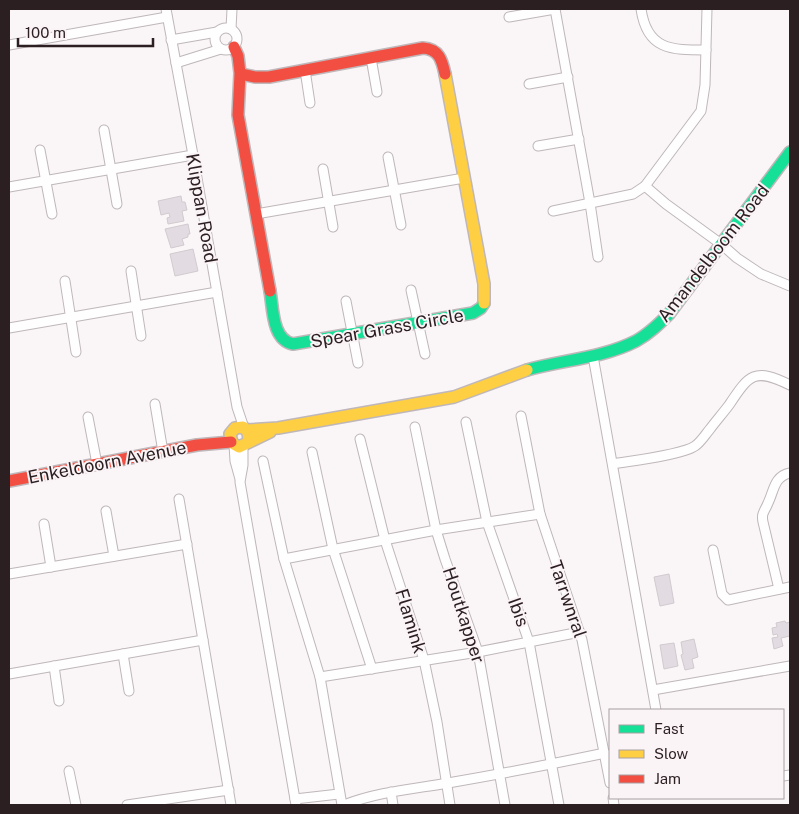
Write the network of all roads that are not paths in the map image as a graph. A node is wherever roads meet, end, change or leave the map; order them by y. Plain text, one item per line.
1 (232, 9) edge
2 (555, 9) edge
3 (641, 9) edge
4 (707, 9) edge
5 (166, 13) edge
6 (509, 17) dead end
7 (231, 29) junction
8 (218, 32) junction
9 (171, 40) junction
10 (9, 45) edge
11 (234, 47) junction
12 (221, 49) junction
13 (706, 50) junction
14 (371, 58) junction
15 (176, 63) junction
16 (305, 70) junction
17 (241, 74) junction
18 (568, 77) junction
19 (529, 84) dead end
20 (377, 92) dead end
21 (310, 103) dead end
22 (104, 130) dead end
23 (579, 139) junction
24 (538, 146) dead end
25 (40, 150) dead end
26 (790, 152) edge
27 (193, 155) junction
28 (388, 157) dead end
29 (112, 169) junction
30 (323, 169) dead end
31 (464, 178) junction
32 (46, 180) junction
33 (9, 186) edge
34 (646, 186) junction
35 (394, 191) junction
36 (329, 202) junction
37 (590, 203) junction
38 (117, 204) dead end
39 (553, 211) dead end
40 (52, 214) dead end
41 (256, 214) junction
42 (401, 225) dead end
43 (334, 227) dead end
44 (721, 244) junction
45 (598, 257) dead end
46 (131, 271) dead end
47 (65, 281) dead end
48 (790, 286) edge
49 (411, 290) dead end
50 (217, 292) junction
51 (346, 301) dead end
52 (136, 306) junction
53 (70, 318) junction
54 (418, 323) junction
55 (9, 328) edge
56 (352, 334) junction
57 (141, 336) dead end
58 (76, 352) dead end
59 (425, 354) dead end
60 (593, 356) junction
61 (358, 363) dead end
62 (790, 384) edge
63 (155, 404) dead end
64 (521, 416) dead end
65 (88, 417) dead end
66 (466, 422) dead end
67 (414, 427) dead end
68 (239, 437) junction
69 (360, 438) dead end
70 (163, 452) junction
71 (312, 452) dead end
72 (264, 461) dead end
73 (97, 464) junction
74 (613, 464) junction
75 (790, 473) edge
76 (9, 481) edge
77 (179, 499) dead end
78 (106, 511) dead end
79 (540, 514) junction
80 (487, 522) junction
81 (44, 524) dead end
82 (436, 530) junction
83 (385, 540) junction
84 (187, 544) junction
85 (333, 548) junction
86 (713, 550) dead end
87 (114, 556) junction
88 (284, 559) junction
89 (51, 567) junction
90 (9, 574) edge
91 (790, 587) edge
92 (779, 589) junction
93 (580, 632) junction
94 (203, 640) junction
95 (530, 642) junction
96 (478, 652) junction
97 (123, 654) junction
98 (424, 660) junction
99 (54, 666) junction
100 (790, 666) edge
101 (372, 669) junction
102 (9, 674) edge
103 (320, 677) junction
104 (653, 690) junction
105 (129, 691) dead end
106 (59, 701) dead end
107 (656, 709) edge
108 (605, 753) junction
109 (552, 764) junction
110 (69, 771) dead end
111 (500, 774) junction
112 (609, 777) edge
113 (446, 784) junction
114 (229, 790) junction
115 (391, 792) junction
116 (339, 794) junction
117 (296, 802) edge
118 (76, 805) edge
119 (127, 805) edge
120 (231, 805) edge
121 (343, 805) edge
122 (393, 805) edge
123 (450, 805) edge
124 (505, 805) edge
125 (559, 805) edge

1 - 7 street
2 - 6 street
2 - 18 street
3 - 13 street
4 - 13 street
5 - 9 street, Klippan Road
5 - 10 street
7 - 8 street
7 - 11 street
8 - 9 street
8 - 12 street
9 - 15 street, Klippan Road
11 - 12 street
11 - 17 street, Spear Grass Circle
12 - 15 street
13 - 34 street
14 - 16 street, Spear Grass Circle
14 - 20 street
14 - 31 street, Spear Grass Circle
15 - 27 street, Klippan Road
16 - 17 street, Spear Grass Circle
16 - 21 street
17 - 41 street, Spear Grass Circle
18 - 19 street
18 - 23 street
22 - 29 street
23 - 24 street
23 - 37 street
25 - 32 street
26 - 44 street, Amandelboom Road
27 - 29 street
27 - 50 street, Klippan Road
28 - 35 street
29 - 32 street
29 - 38 street
30 - 36 street
31 - 35 street
31 - 54 street, Spear Grass Circle
32 - 33 street
32 - 40 street
34 - 37 street
34 - 44 street
35 - 36 street
35 - 42 street
36 - 41 street
36 - 43 street
37 - 39 street
37 - 45 street
41 - 56 street, Spear Grass Circle
44 - 48 street
44 - 60 street, Amandelboom Road
46 - 52 street
47 - 53 street
49 - 54 street
50 - 52 street
50 - 68 street, Klippan Road
51 - 56 street
52 - 53 street
52 - 57 street
53 - 55 street
53 - 58 street
54 - 56 street, Spear Grass Circle
54 - 59 street
56 - 61 street
60 - 68 street, Amandelboom Road
60 - 74 street
62 - 74 street
63 - 70 street
64 - 79 street, Tarrwnral
65 - 73 street
66 - 80 street, Ibis
67 - 82 street, Houtkapper
68 - 70 street, Enkeldoorn Avenue
68 - 117 street, Klippan Road
69 - 83 street, Flamink
70 - 73 street, Enkeldoorn Avenue
71 - 85 street
72 - 88 street
73 - 76 street, Enkeldoorn Avenue
74 - 104 street
75 - 92 street
77 - 84 street
78 - 87 street
79 - 80 street
79 - 93 street, Tarrwnral
80 - 82 street
80 - 95 street, Ibis
81 - 89 street
82 - 83 street
82 - 96 street, Houtkapper
83 - 85 street
83 - 98 street, Flamink
84 - 87 street
84 - 94 street
85 - 88 street
85 - 101 street
86 - 92 street
87 - 89 street
88 - 103 street
89 - 90 street
91 - 92 street
93 - 95 street
93 - 108 street, Tarrwnral
94 - 97 street
94 - 114 street
95 - 96 street
95 - 109 street, Ibis
96 - 98 street
96 - 111 street, Houtkapper
97 - 99 street
97 - 105 street
98 - 101 street
98 - 113 street, Flamink
99 - 102 street
99 - 106 street
100 - 104 street
101 - 103 street
103 - 116 street
104 - 107 street
108 - 109 street
108 - 112 street, Tarrwnral
109 - 111 street
109 - 125 street, Ibis
110 - 118 street
111 - 113 street
111 - 124 street, Houtkapper
113 - 115 street
113 - 123 street, Flamink
114 - 119 street
114 - 120 street
115 - 121 street
115 - 122 street
116 - 117 street
116 - 121 street

